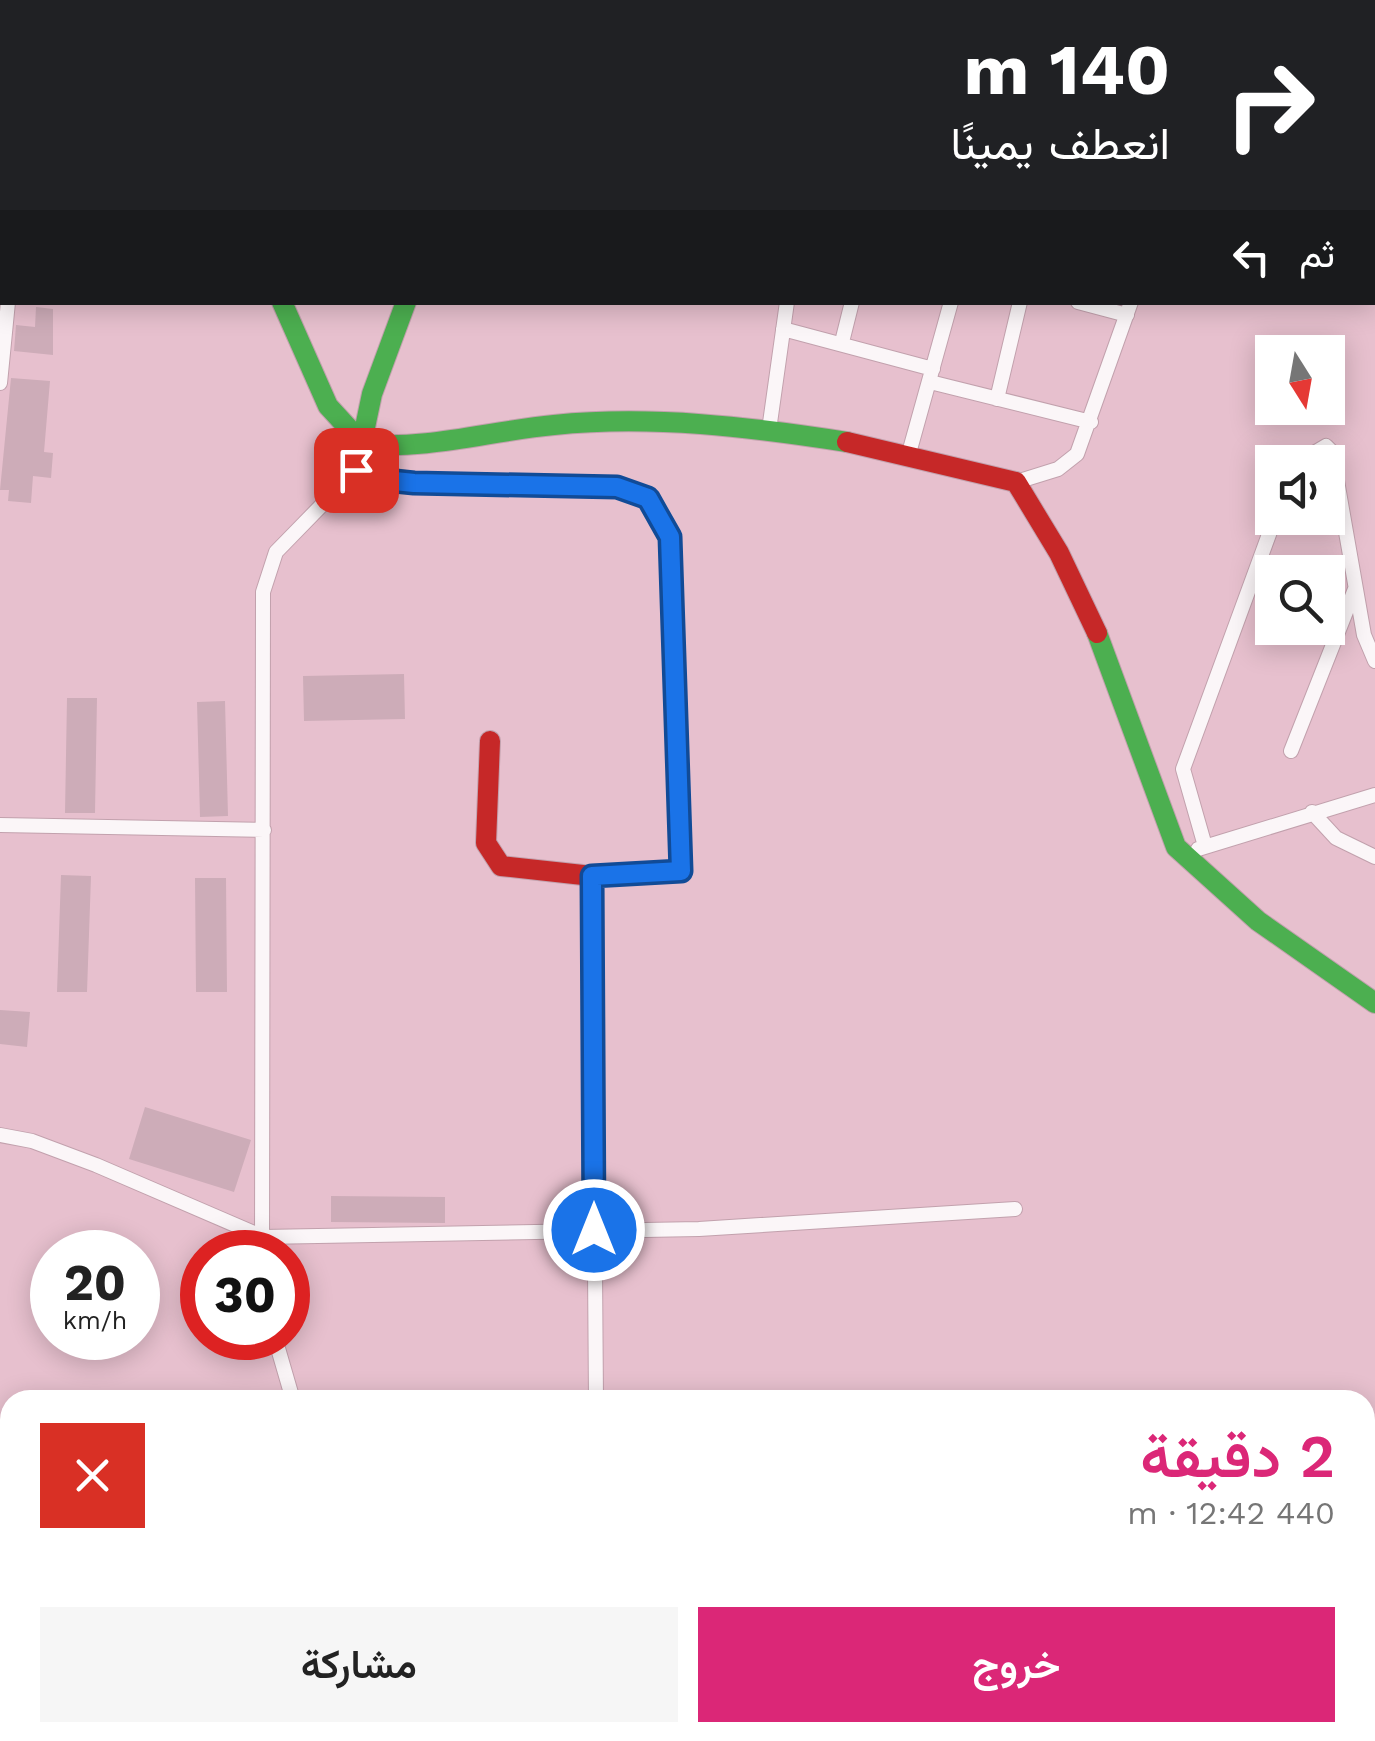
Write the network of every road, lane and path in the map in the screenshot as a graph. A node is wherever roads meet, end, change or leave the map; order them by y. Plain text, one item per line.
1 (8, 305) edge
2 (283, 305) edge
3 (405, 305) edge
4 (787, 305) edge
5 (851, 305) edge
6 (951, 305) edge
7 (1019, 305) edge
8 (1100, 305) edge
9 (1129, 309) edge
10 (783, 330) junction
11 (842, 342) junction
12 (932, 376) junction
13 (0, 383) edge
14 (998, 398) junction
15 (1091, 422) junction
16 (769, 430) junction
17 (363, 444) junction
18 (909, 453) junction
19 (356, 470) junction
20 (1016, 482) junction
21 (1269, 535) edge
22 (1343, 535) edge
23 (1354, 589) junction
24 (1375, 661) edge
25 (490, 742) dead end
26 (1291, 751) dead end
27 (1375, 794) edge
28 (1312, 812) junction
29 (0, 825) edge
30 (264, 830) junction
31 (1205, 846) junction
32 (1184, 856) junction
33 (1375, 858) edge
34 (592, 876) junction
35 (1375, 1003) edge
36 (0, 1135) edge
37 (1015, 1209) dead end
38 (231, 1230) edge
39 (262, 1230) edge
40 (594, 1230) junction
41 (310, 1243) edge
42 (281, 1360) edge
43 (290, 1390) edge
44 (596, 1390) edge

1 - 13 street
2 - 17 street
3 - 17 street
4 - 10 street
5 - 11 street
6 - 12 street
7 - 14 street
8 - 9 street
9 - 15 street
10 - 11 street
10 - 16 street
11 - 12 street
12 - 14 street
12 - 18 street
14 - 15 street
15 - 20 street
16 - 17 street
16 - 18 street
17 - 19 street
18 - 20 street
19 - 30 street
19 - 34 street
20 - 32 street
21 - 31 street
22 - 23 street
23 - 24 street
23 - 26 street
25 - 34 street
27 - 28 street
28 - 31 street
28 - 33 street
29 - 30 street
30 - 39 street
31 - 32 street
32 - 35 street
34 - 40 street
36 - 38 street
37 - 40 street
40 - 41 street
40 - 44 street
42 - 43 street

